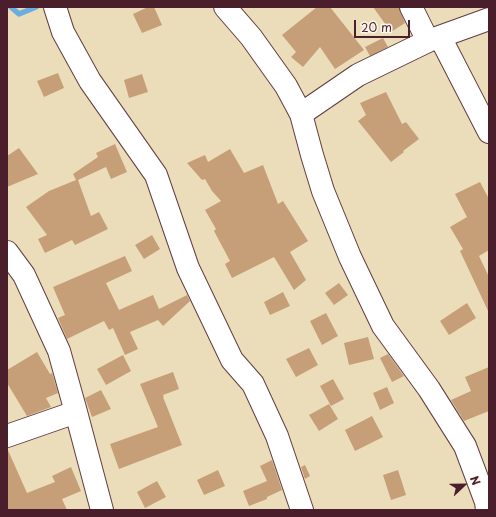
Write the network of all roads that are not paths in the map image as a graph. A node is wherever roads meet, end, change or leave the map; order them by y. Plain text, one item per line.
1 (55, 7) edge
2 (225, 7) edge
3 (411, 7) edge
4 (489, 19) edge
5 (434, 39) junction
6 (301, 114) junction
7 (489, 132) edge
8 (7, 252) edge
9 (76, 412) junction
10 (7, 436) edge
11 (102, 510) edge
12 (302, 510) edge
13 (487, 510) edge

1 - 12 street
2 - 6 street
3 - 5 street
4 - 5 street
5 - 6 street
5 - 7 street
6 - 13 street
8 - 9 street
9 - 10 street
9 - 11 street

